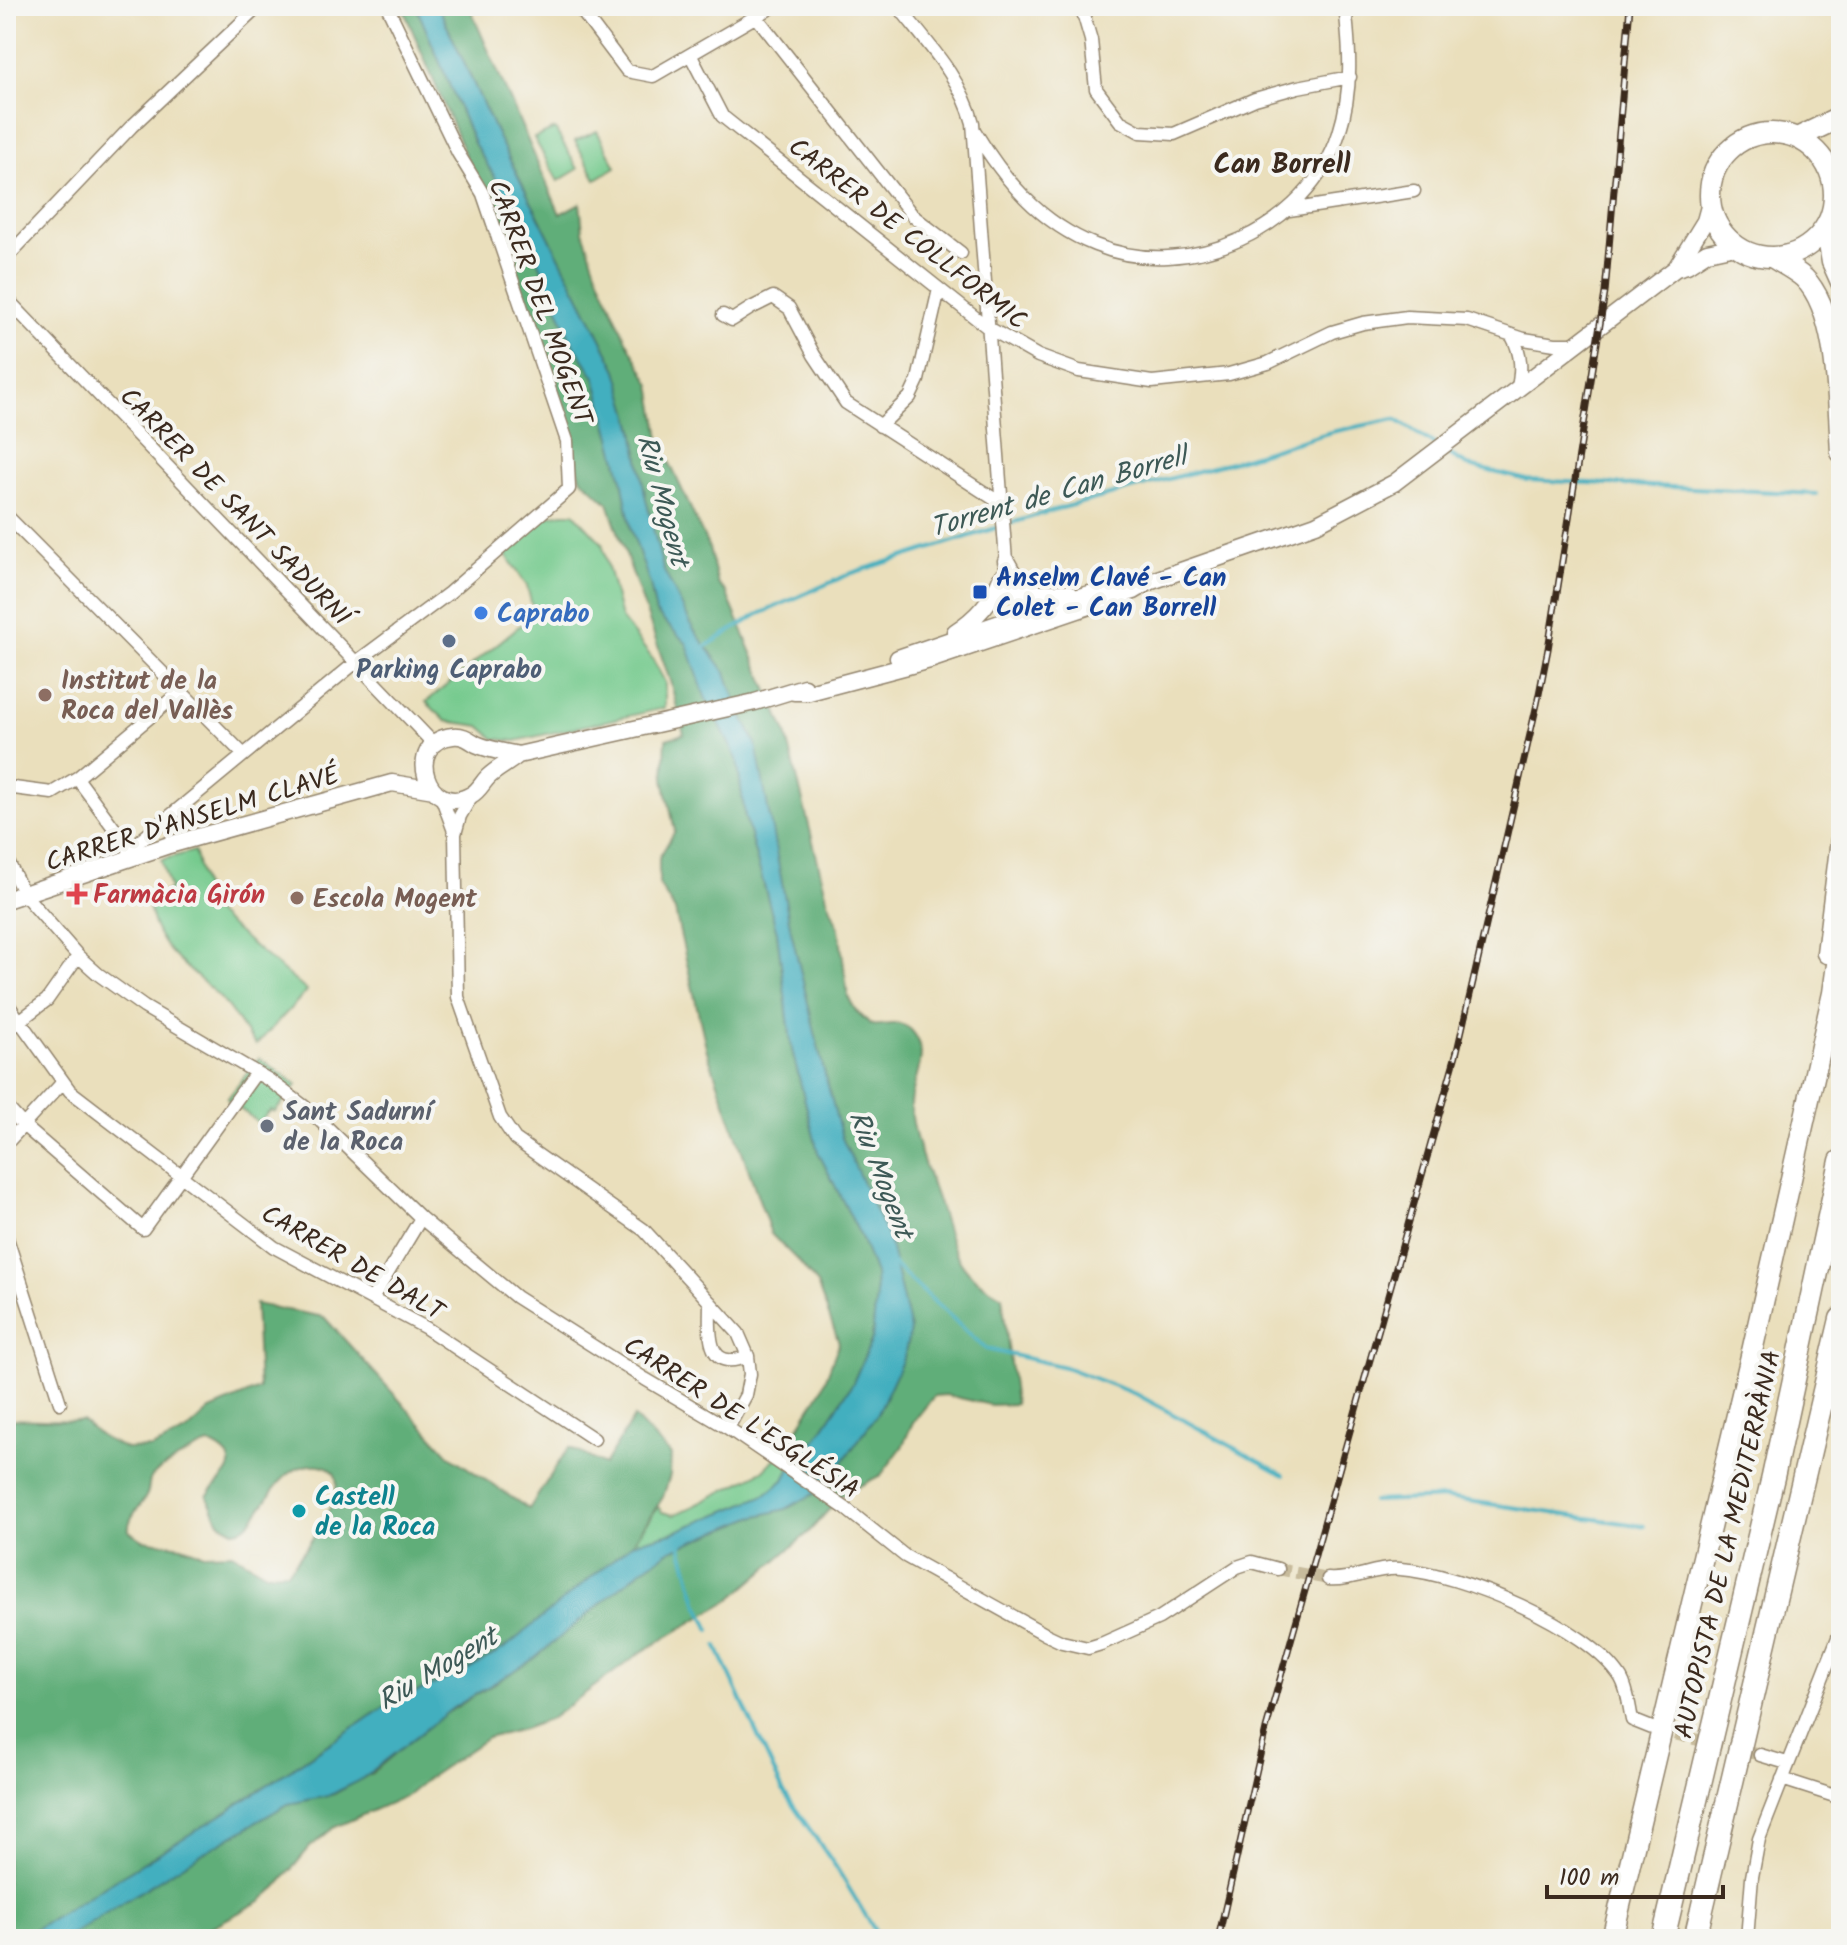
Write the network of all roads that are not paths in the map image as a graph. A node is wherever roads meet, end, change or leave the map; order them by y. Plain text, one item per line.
1 (259, 6) edge
2 (387, 6) edge
3 (578, 6) edge
4 (774, 6) edge
5 (898, 6) edge
6 (1081, 6) edge
7 (1345, 6) edge
8 (752, 11) edge
9 (691, 56) junction
10 (1350, 77) junction
11 (1841, 111) edge
12 (1841, 117) edge
13 (1816, 128) junction
14 (974, 130) junction
15 (1797, 138) junction
16 (1841, 167) edge
17 (1834, 188) junction
18 (1414, 191) dead end
19 (1710, 203) junction
20 (1289, 210) junction
21 (1826, 226) junction
22 (1735, 246) junction
23 (961, 253) dead end
24 (6, 258) edge
25 (1773, 258) junction
26 (1676, 268) junction
27 (1841, 282) edge
28 (939, 289) junction
29 (6, 298) edge
30 (723, 315) dead end
31 (987, 327) junction
32 (1512, 336) junction
33 (1579, 344) junction
34 (1838, 390) edge
35 (1517, 391) junction
36 (880, 426) junction
37 (1841, 452) edge
38 (1002, 510) junction
39 (6, 515) edge
40 (1006, 561) junction
41 (1149, 582) junction
42 (1129, 583) junction
43 (998, 586) junction
44 (1020, 586) junction
45 (990, 602) junction
46 (1081, 609) junction
47 (1018, 617) junction
48 (927, 648) junction
49 (355, 663) junction
50 (913, 664) junction
51 (181, 691) junction
52 (794, 692) junction
53 (476, 744) junction
54 (430, 752) junction
55 (244, 755) junction
56 (518, 755) junction
57 (77, 778) junction
58 (485, 779) junction
59 (392, 783) junction
60 (6, 787) edge
61 (438, 793) junction
62 (472, 795) junction
63 (455, 834) junction
64 (1841, 840) edge
65 (132, 854) junction
66 (6, 858) edge
67 (24, 894) junction
68 (6, 900) edge
69 (1841, 936) edge
70 (78, 956) junction
71 (6, 1002) edge
72 (19, 1021) junction
73 (6, 1031) edge
74 (255, 1074) junction
75 (63, 1082) junction
76 (1806, 1103) junction
77 (6, 1106) edge
78 (23, 1125) junction
79 (6, 1144) edge
80 (1841, 1161) edge
81 (183, 1176) junction
82 (421, 1218) junction
83 (6, 1235) edge
84 (372, 1299) junction
85 (710, 1302) junction
86 (1841, 1319) edge
87 (748, 1356) junction
88 (60, 1403) dead end
89 (728, 1428) junction
90 (594, 1439) dead end
91 (1278, 1569) tunnel mouth
92 (1328, 1579) tunnel mouth
93 (1841, 1630) edge
94 (1652, 1728) tunnel mouth
95 (1760, 1755) tunnel mouth
96 (1787, 1763) junction
97 (1782, 1779) junction
98 (1841, 1798) edge
99 (1612, 1939) edge
100 (1663, 1939) edge
101 (1695, 1939) edge
102 (1747, 1939) edge

1 - 24 street
2 - 49 street, CARRER DEL MOGENT
3 - 9 street
4 - 8 street
5 - 14 street
6 - 10 street
7 - 10 street
8 - 9 street
8 - 23 street
9 - 28 street, CARRER DE COLLFORMIC
10 - 20 street
11 - 13 main road
12 - 13 main road
13 - 15 main road
14 - 20 street
14 - 31 street
15 - 17 main road
15 - 19 main road
16 - 17 main road
17 - 21 main road
18 - 20 street
19 - 22 main road
19 - 26 street
21 - 25 main road
21 - 27 main road
22 - 25 main road
22 - 26 street
25 - 34 main road
26 - 33 street
28 - 31 street, CARRER DE COLLFORMIC
28 - 36 street
29 - 49 street, CARRER DE SANT SADURNÍ
30 - 36 street
31 - 32 street, CARRER DE COLLFORMIC
31 - 38 street
32 - 33 street, CARRER DE COLLFORMIC
32 - 35 street
33 - 35 street
34 - 37 main road
35 - 41 street
36 - 38 street
38 - 40 street
39 - 51 street
40 - 43 street
40 - 44 street
41 - 42 street
41 - 46 street
42 - 44 street
42 - 47 street
43 - 44 street
43 - 45 street
44 - 47 street
45 - 47 street
45 - 48 street
46 - 47 street
46 - 50 street
47 - 48 street
47 - 50 street
48 - 52 street
49 - 54 street, CARRER DE SANT SADURNÍ
49 - 55 street
50 - 52 street
51 - 55 street
51 - 57 street
52 - 56 street
53 - 54 street
53 - 56 street
53 - 58 street
54 - 59 street
54 - 61 street
55 - 65 street
56 - 58 street
57 - 60 street
57 - 65 street
58 - 62 street
59 - 61 street
59 - 65 street, CARRER D'ANSELM CLAVÉ
61 - 62 street
61 - 63 street
62 - 63 street
63 - 85 street
64 - 76 main road
65 - 67 street, CARRER D'ANSELM CLAVÉ
66 - 67 street, CARRER DE L'ESGLÉSIA
67 - 68 street, CARRER D'ANSELM CLAVÉ
67 - 70 street, CARRER DE L'ESGLÉSIA
69 - 76 main road
70 - 72 street
70 - 74 street, CARRER DE L'ESGLÉSIA
71 - 72 street, CARRER DE DALT
72 - 73 street
72 - 75 street, CARRER DE DALT
74 - 81 street
74 - 82 street, CARRER DE L'ESGLÉSIA
75 - 78 street
75 - 81 street, CARRER DE DALT
76 - 99 main road
77 - 78 street
78 - 79 street
78 - 81 street
80 - 100 highway, AUTOPISTA DE LA MEDITERRÀNIA
81 - 84 street, CARRER DE DALT
82 - 84 street
82 - 89 street, CARRER DE L'ESGLÉSIA
83 - 88 street
84 - 90 street, CARRER DE DALT
85 - 87 street
85 - 87 street
86 - 101 highway
87 - 89 street
89 - 91 street, CARRER DE L'ESGLÉSIA
92 - 94 street
93 - 96 street
95 - 96 street
96 - 97 street
97 - 98 street
97 - 102 street

